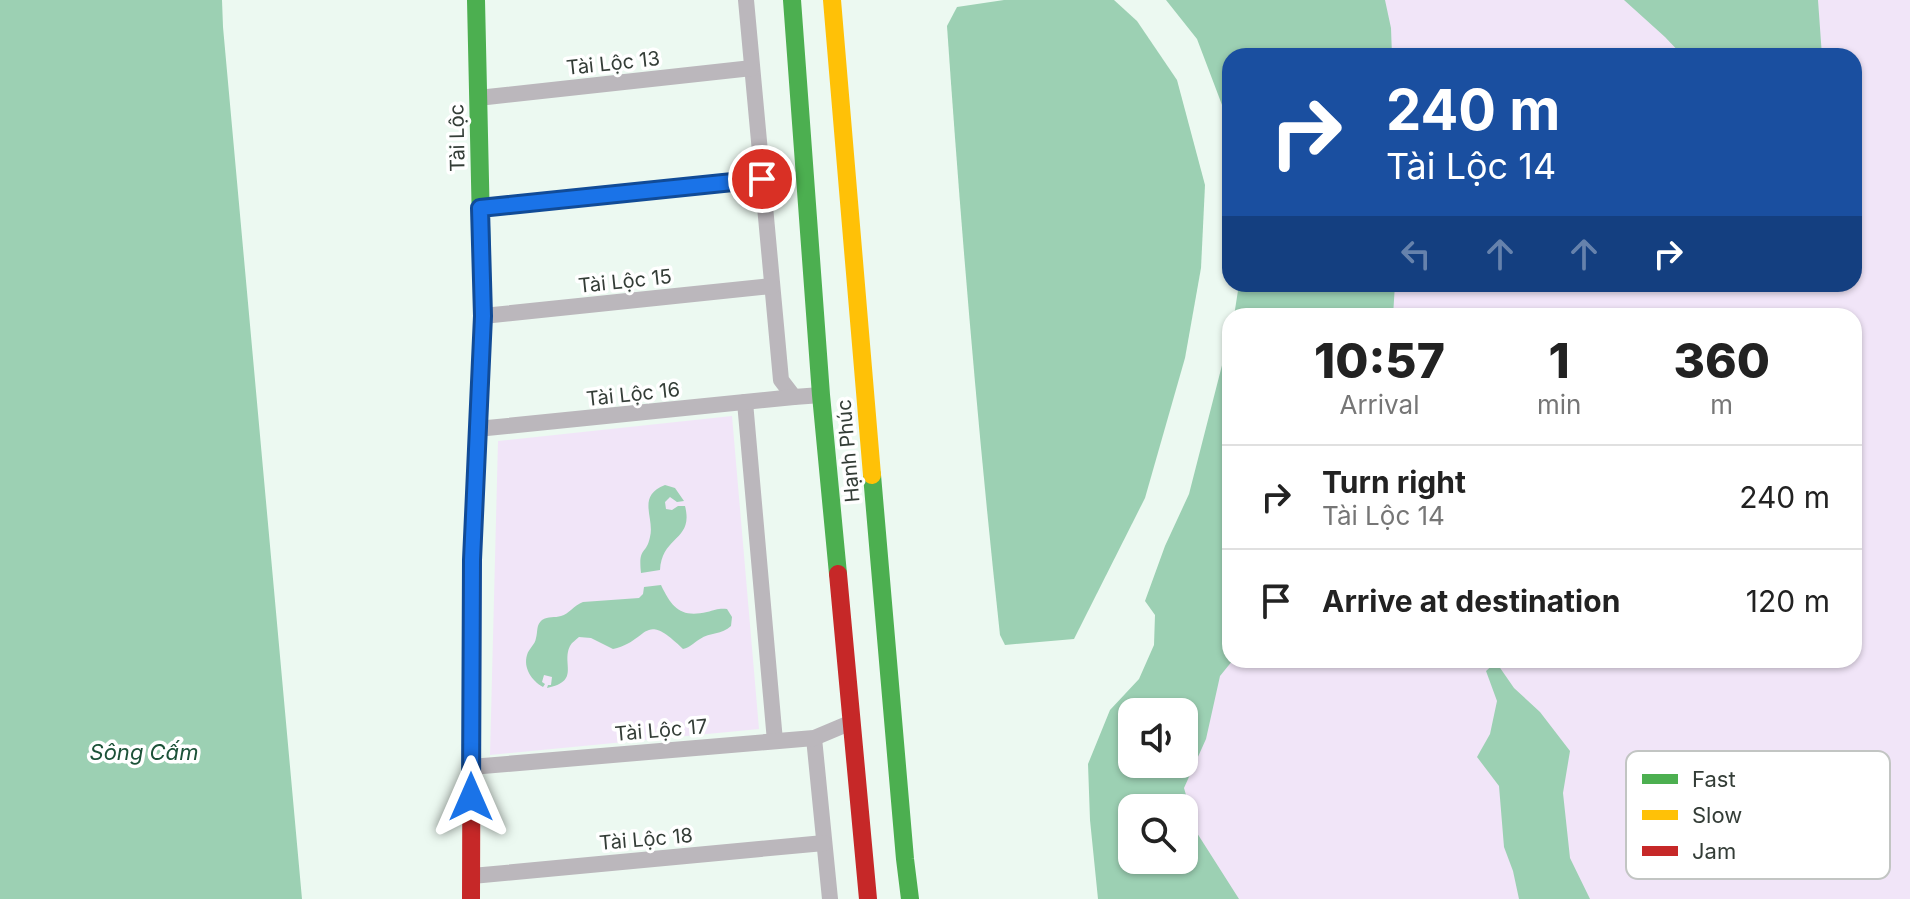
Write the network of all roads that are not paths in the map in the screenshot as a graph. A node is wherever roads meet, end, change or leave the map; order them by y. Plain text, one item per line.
1 (476, 0) edge
2 (746, 0) edge
3 (792, 0) edge
4 (832, 0) edge
5 (752, 68) junction
6 (478, 98) junction
7 (762, 179) junction
8 (480, 208) junction
9 (772, 286) junction
10 (483, 316) junction
11 (821, 395) junction
12 (794, 397) junction
13 (745, 402) junction
14 (477, 429) junction
15 (872, 714) junction
16 (814, 738) junction
17 (775, 741) junction
18 (471, 767) junction
19 (824, 843) junction
20 (472, 876) junction
21 (471, 899) edge
22 (830, 899) edge
23 (868, 899) edge
24 (910, 899) edge

1 - 6 street, Tài Lộc
2 - 5 street
3 - 11 street, Hạnh Phúc
4 - 15 street, Hạnh Phúc
5 - 6 street, Tài Lộc 13
5 - 7 street
6 - 8 street, Tài Lộc
7 - 8 street
7 - 9 street
8 - 10 street, Tài Lộc
9 - 10 street, Tài Lộc 15
9 - 12 street
10 - 14 street, Tài Lộc
11 - 12 street, Tài Lộc 16
11 - 15 street, Hạnh Phúc
12 - 13 street, Tài Lộc 16
13 - 14 street, Tài Lộc 16
13 - 17 street
14 - 18 street, Tài Lộc
15 - 16 street, Tài Lộc 17
15 - 23 street, Hạnh Phúc
15 - 24 street, Hạnh Phúc
16 - 17 street, Tài Lộc 17
16 - 19 street
17 - 18 street, Tài Lộc 17
18 - 20 street, Tài Lộc
19 - 20 street, Tài Lộc 18
19 - 22 street
20 - 21 street, Tài Lộc

